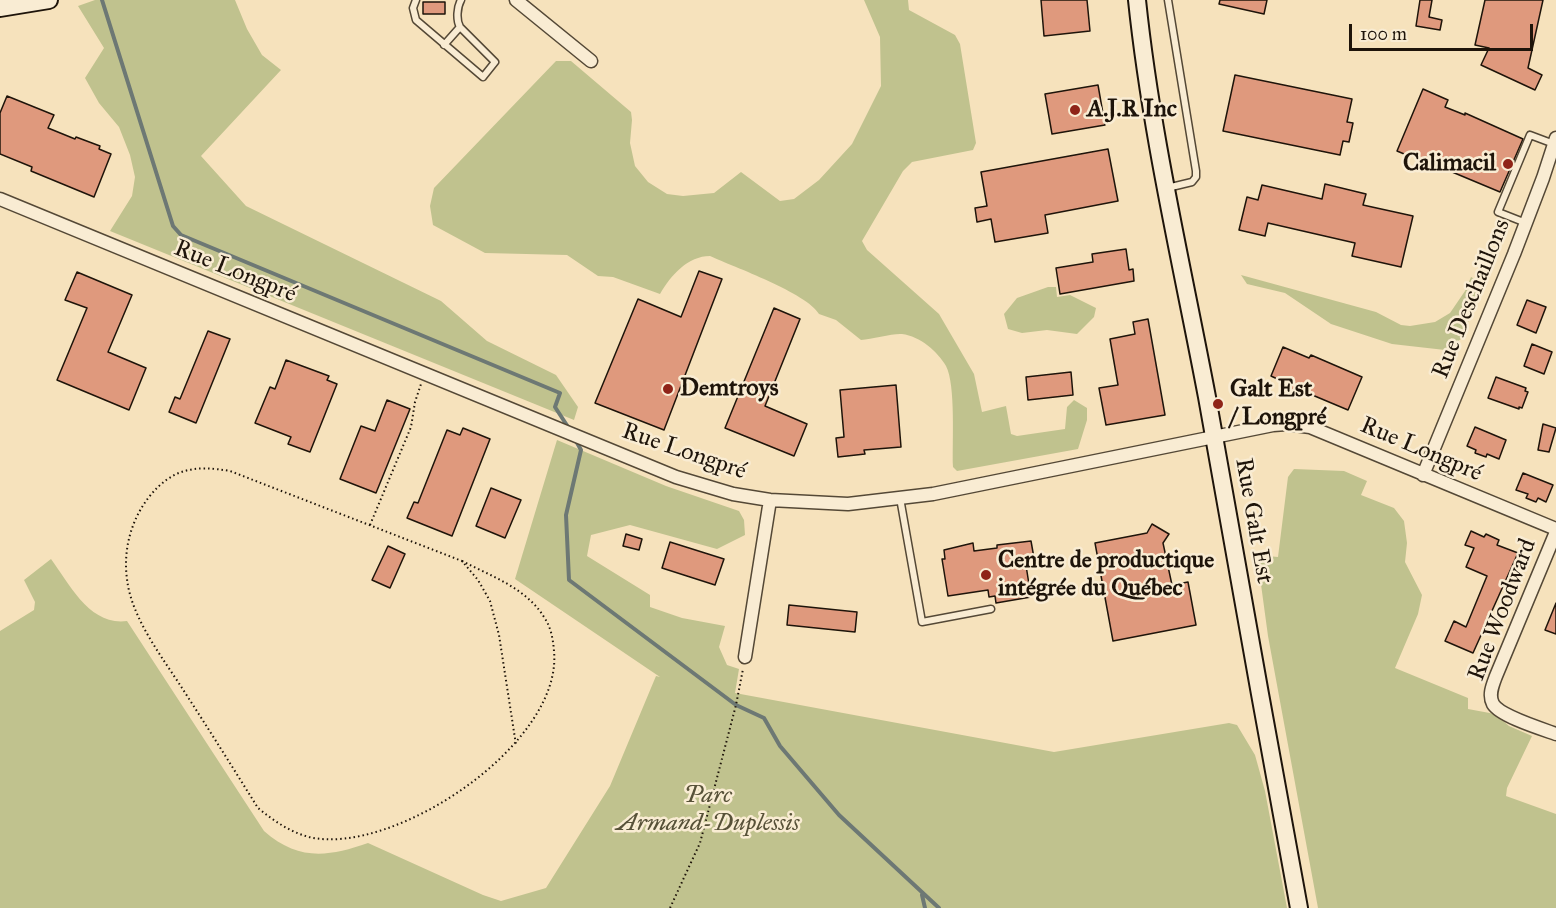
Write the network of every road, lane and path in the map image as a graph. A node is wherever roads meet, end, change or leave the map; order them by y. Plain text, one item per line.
1 (48, 0) edge
2 (416, 0) edge
3 (461, 0) edge
4 (516, 0) edge
5 (1137, 0) edge
6 (1168, 0) edge
7 (0, 8) edge
8 (460, 27) junction
9 (444, 45) junction
10 (591, 61) dead end
11 (1555, 141) edge
12 (1166, 188) junction
13 (0, 199) edge
14 (1526, 223) junction
15 (426, 373) junction
16 (1214, 437) junction
17 (1423, 475) junction
18 (900, 498) junction
19 (770, 500) junction
20 (370, 525) junction
21 (1556, 530) edge
22 (462, 561) junction
23 (991, 609) dead end
24 (745, 657) joint
25 (1556, 735) edge
26 (516, 745) junction
27 (670, 908) edge
28 (1299, 908) edge

1 - 7 street
2 - 9 lane
3 - 8 lane
4 - 10 street
5 - 12 street, Rue Galt Est
6 - 12 lane
8 - 9 lane
8 - 9 lane
11 - 14 street, Rue Deschaillons
11 - 14 lane
12 - 16 street, Rue Galt Est
13 - 15 street, Rue Longpré
14 - 17 street, Rue Deschaillons
15 - 19 street, Rue Longpré
15 - 20 path
16 - 17 street, Rue Longpré
16 - 18 street, Rue Longpré
16 - 28 street, Rue Galt Est
17 - 21 street, Rue Longpré
18 - 19 street, Rue Longpré
18 - 23 lane
19 - 24 street
20 - 22 path
20 - 26 path
21 - 25 street, Rue Woodward
22 - 26 path
22 - 26 path
24 - 27 path

